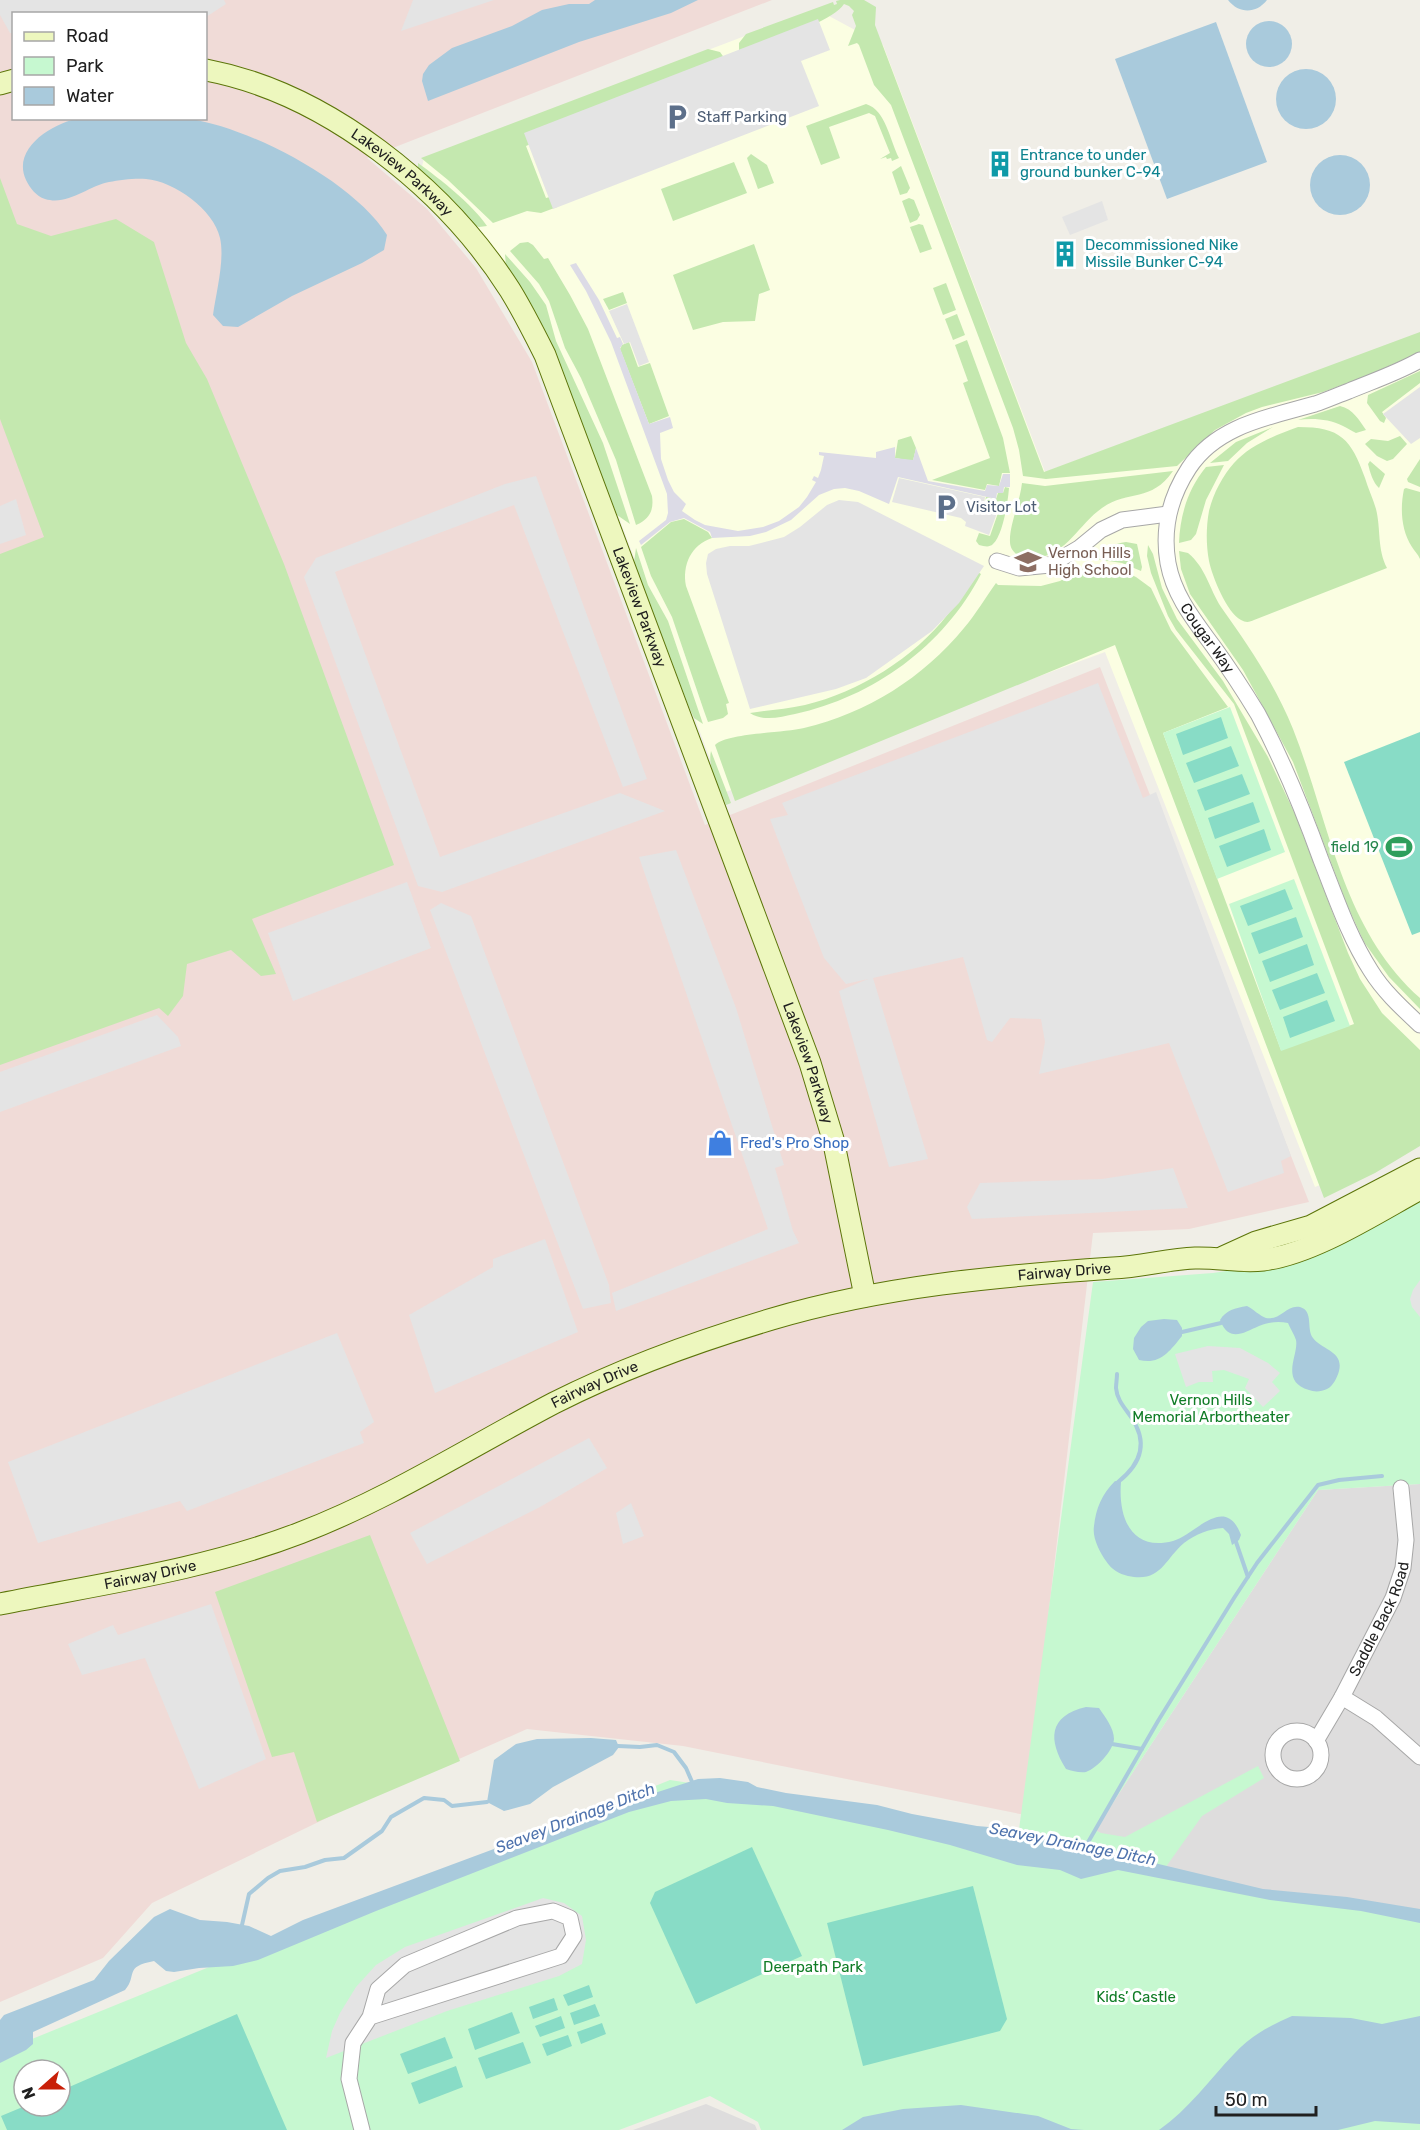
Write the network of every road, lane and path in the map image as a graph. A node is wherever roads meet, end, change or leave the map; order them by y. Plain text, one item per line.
1 (207, 70) edge
2 (1420, 360) edge
3 (1168, 514) junction
4 (997, 561) dead end
5 (1420, 1025) edge
6 (1420, 1169) edge
7 (1420, 1189) edge
8 (1217, 1259) junction
9 (866, 1296) junction
10 (1401, 1488) dead end
11 (0, 1604) edge
12 (1342, 1696) junction
13 (1316, 1741) dead end
14 (1420, 1757) edge
15 (370, 2017) junction
16 (362, 2130) edge

1 - 9 main road, Lakeview Parkway
2 - 3 street, Cougar Way
3 - 4 street
3 - 5 street, Cougar Way
6 - 8 main road, Fairway Drive
7 - 8 main road, Fairway Drive
8 - 9 main road, Fairway Drive
9 - 11 main road, Fairway Drive
10 - 12 street, Saddle Back Road
12 - 13 street, Saddle Back Road
12 - 14 street
15 - 15 street
15 - 16 street

